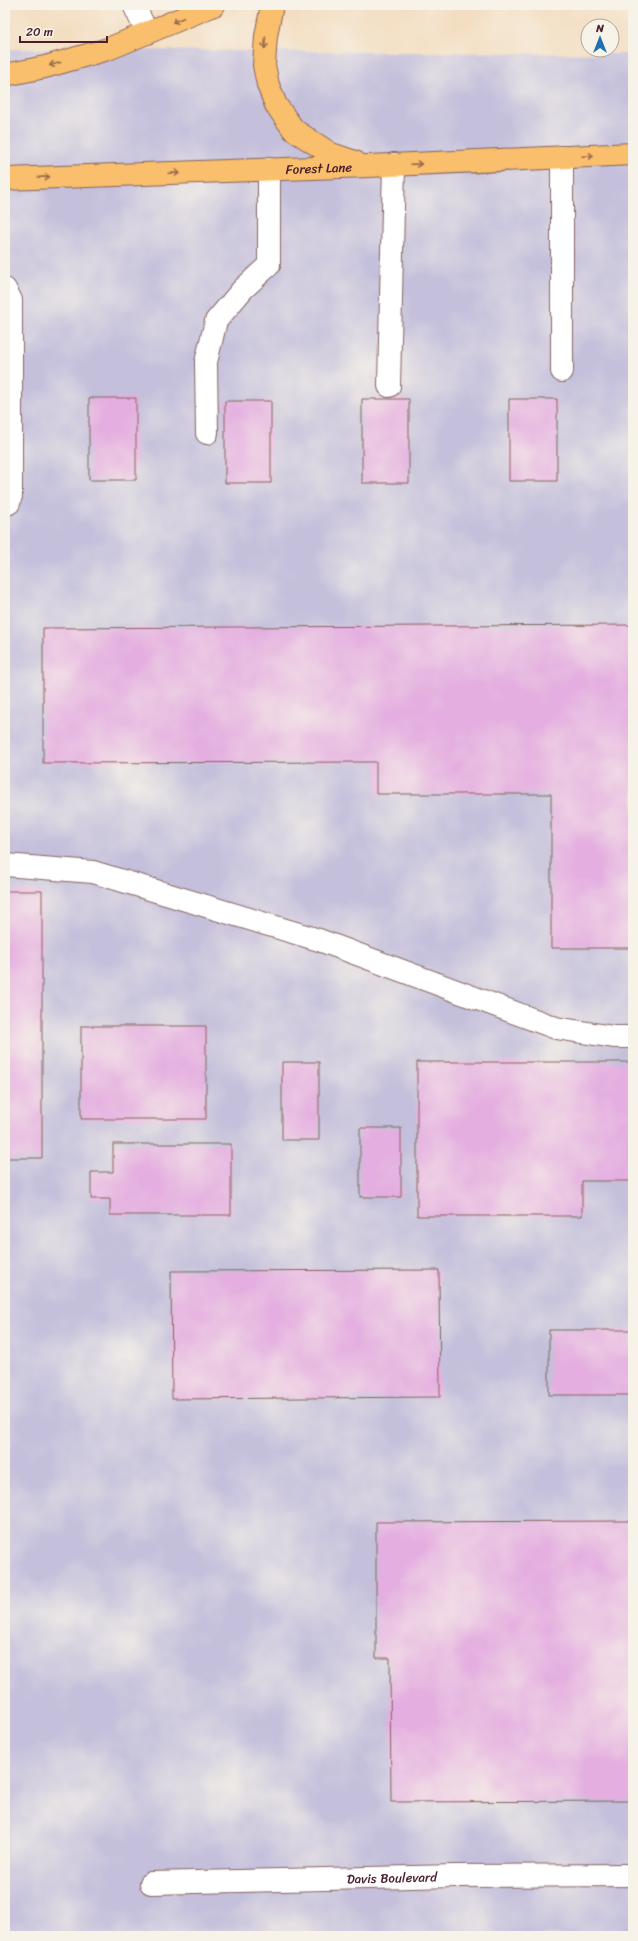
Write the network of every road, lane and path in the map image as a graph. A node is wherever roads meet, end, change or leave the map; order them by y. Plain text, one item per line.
1 (134, 5) edge
2 (214, 5) edge
3 (272, 5) edge
4 (147, 33) junction
5 (5, 75) edge
6 (633, 154) edge
7 (562, 157) junction
8 (394, 164) junction
9 (369, 166) junction
10 (269, 169) junction
11 (5, 179) edge
12 (5, 289) edge
13 (562, 371) dead end
14 (389, 386) dead end
15 (207, 432) dead end
16 (5, 505) edge
17 (5, 865) edge
18 (633, 1037) edge
19 (633, 1875) edge
20 (151, 1883) dead end

1 - 4 street
2 -> 4 main road
3 -> 9 main road
4 -> 5 main road
7 -> 6 main road, Forest Lane
8 -> 7 main road, Forest Lane
7 - 13 street
8 - 9 main road, Forest Lane
8 - 14 street
9 - 10 main road, Forest Lane
11 -> 10 main road, Forest Lane
10 - 15 street
12 - 16 street
17 - 18 street
19 - 20 street, Davis Boulevard

